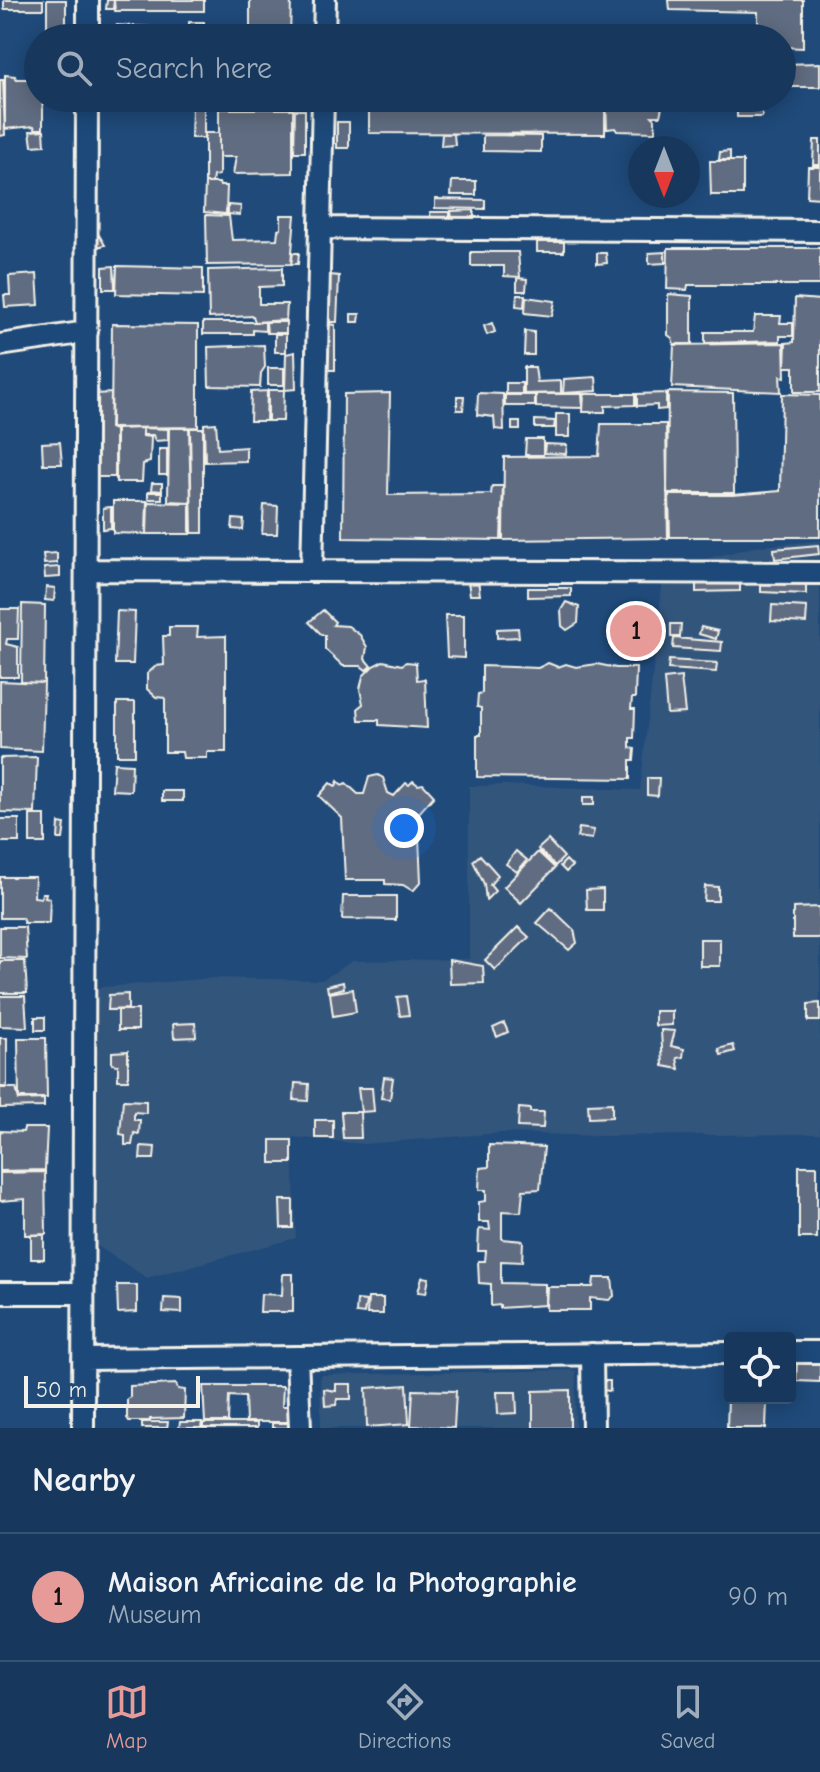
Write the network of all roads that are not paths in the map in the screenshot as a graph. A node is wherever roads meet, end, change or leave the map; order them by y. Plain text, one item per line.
1 (88, 0) edge
2 (325, 0) edge
3 (88, 24) edge
4 (324, 24) edge
5 (87, 112) edge
6 (323, 112) edge
7 (320, 228) junction
8 (820, 231) edge
9 (87, 332) junction
10 (0, 345) edge
11 (86, 570) junction
12 (312, 571) junction
13 (820, 573) edge
14 (0, 1293) edge
15 (83, 1293) junction
16 (796, 1352) edge
17 (820, 1352) edge
18 (724, 1353) edge
19 (592, 1354) junction
20 (297, 1357) junction
21 (83, 1359) junction
22 (83, 1428) edge
23 (300, 1428) edge
24 (593, 1428) edge

1 - 3 street
2 - 4 street
5 - 9 street
6 - 7 street
7 - 8 street
7 - 12 street
9 - 10 street
9 - 11 street
11 - 12 street
11 - 15 street
12 - 13 street
14 - 15 street
15 - 21 street
16 - 17 street
18 - 19 street
19 - 20 street
19 - 24 street
20 - 21 street
20 - 23 street
21 - 22 street

